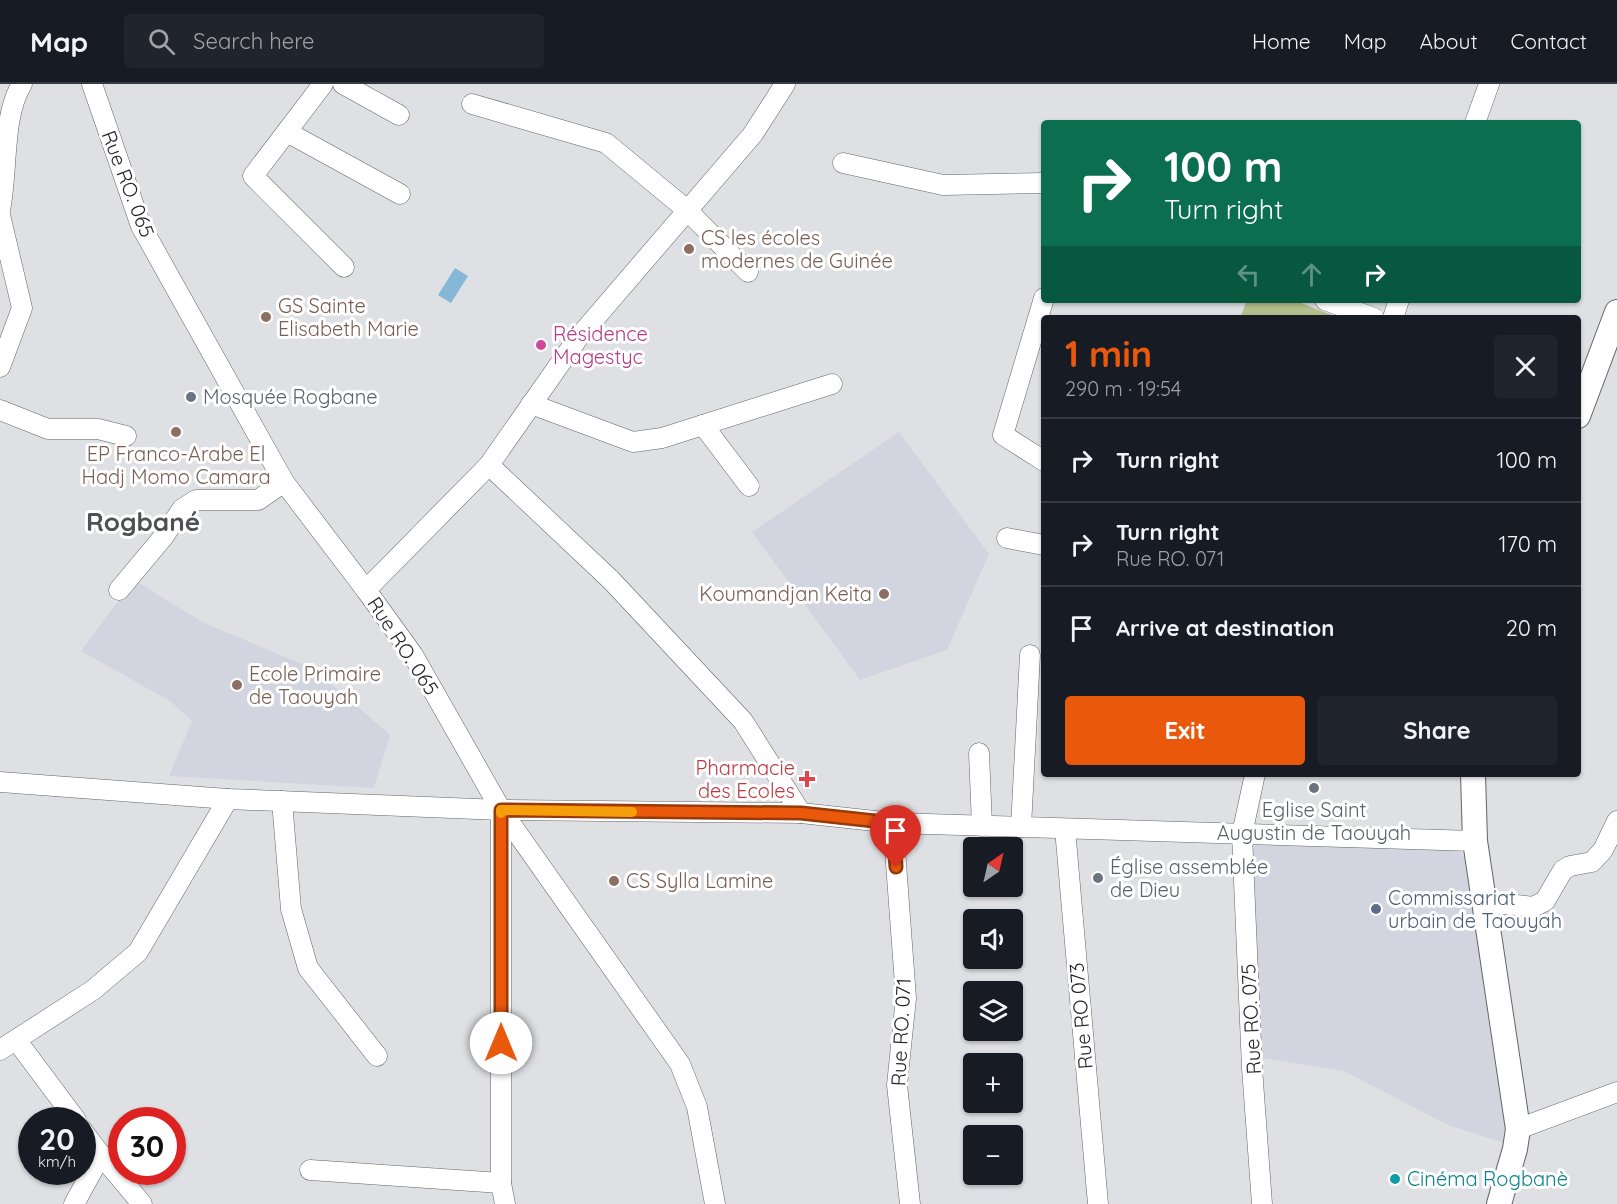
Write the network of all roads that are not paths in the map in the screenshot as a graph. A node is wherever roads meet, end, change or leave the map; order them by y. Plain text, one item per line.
1 (92, 84) edge
2 (323, 84) edge
3 (343, 84) edge
4 (785, 84) edge
5 (1489, 84) edge
6 (13, 88) edge
7 (472, 104) dead end
8 (399, 115) dead end
9 (1476, 120) edge
10 (287, 132) junction
11 (843, 163) dead end
12 (1041, 183) edge
13 (400, 194) dead end
14 (0, 210) edge
15 (687, 210) junction
16 (0, 215) edge
17 (344, 267) dead end
18 (748, 272) dead end
19 (1043, 303) edge
20 (1332, 303) edge
21 (1617, 312) edge
22 (1366, 315) edge
23 (0, 367) edge
24 (832, 384) dead end
25 (1581, 402) edge
26 (531, 405) junction
27 (0, 410) edge
28 (704, 425) junction
29 (126, 436) dead end
30 (1041, 459) edge
31 (489, 465) junction
32 (284, 482) junction
33 (749, 486) dead end
34 (1007, 538) dead end
35 (1041, 544) edge
36 (366, 590) junction
37 (119, 591) dead end
38 (1030, 655) dead end
39 (980, 753) dead end
40 (1254, 777) edge
41 (1473, 777) edge
42 (2, 778) edge
43 (228, 798) junction
44 (282, 801) junction
45 (501, 810) junction
46 (801, 813) junction
47 (1617, 820) edge
48 (893, 823) junction
49 (982, 826) junction
50 (1021, 827) junction
51 (1065, 829) junction
52 (1242, 834) junction
53 (1475, 841) junction
54 (1485, 904) junction
55 (8, 1045) edge
56 (377, 1056) dead end
57 (1617, 1092) edge
58 (63, 1107) edge
59 (1518, 1129) junction
60 (96, 1148) edge
61 (101, 1155) junction
62 (310, 1170) dead end
63 (501, 1183) junction
64 (1267, 1203) edge
65 (74, 1204) edge
66 (142, 1204) edge
67 (505, 1204) edge
68 (715, 1204) edge
69 (910, 1204) edge
70 (1098, 1204) edge
71 (1499, 1204) edge

1 - 32 street, Rue RO. 065
2 - 10 street
3 - 8 street
4 - 15 street
5 - 9 street
6 - 14 street
7 - 15 street
10 - 13 street
10 - 17 street
11 - 12 street
15 - 18 street
15 - 26 street
16 - 23 street
19 - 30 street
20 - 22 street
21 - 25 main road
24 - 28 street
26 - 28 street
26 - 31 street
27 - 29 street
28 - 33 street
31 - 36 street
31 - 46 street
32 - 36 street, Rue RO. 065
32 - 37 street
34 - 35 street
36 - 45 street, Rue RO. 065
38 - 50 street
39 - 49 street
40 - 52 street, Rue RO. 075
41 - 53 main road
42 - 43 street
43 - 44 street
43 - 55 street
44 - 45 street
44 - 56 street
45 - 46 street
45 - 63 street
45 - 68 street, Rue RO. 065
46 - 48 street
47 - 54 street
48 - 49 street
48 - 69 street, Rue RO. 071
49 - 50 street
50 - 51 street
51 - 52 street
51 - 70 street, Rue RO 073
52 - 53 street
52 - 64 street, Rue RO. 075
53 - 54 main road
54 - 59 main road
55 - 58 street
57 - 59 street
59 - 71 main road
60 - 61 street
61 - 65 street
61 - 66 street
62 - 63 street
63 - 67 street

